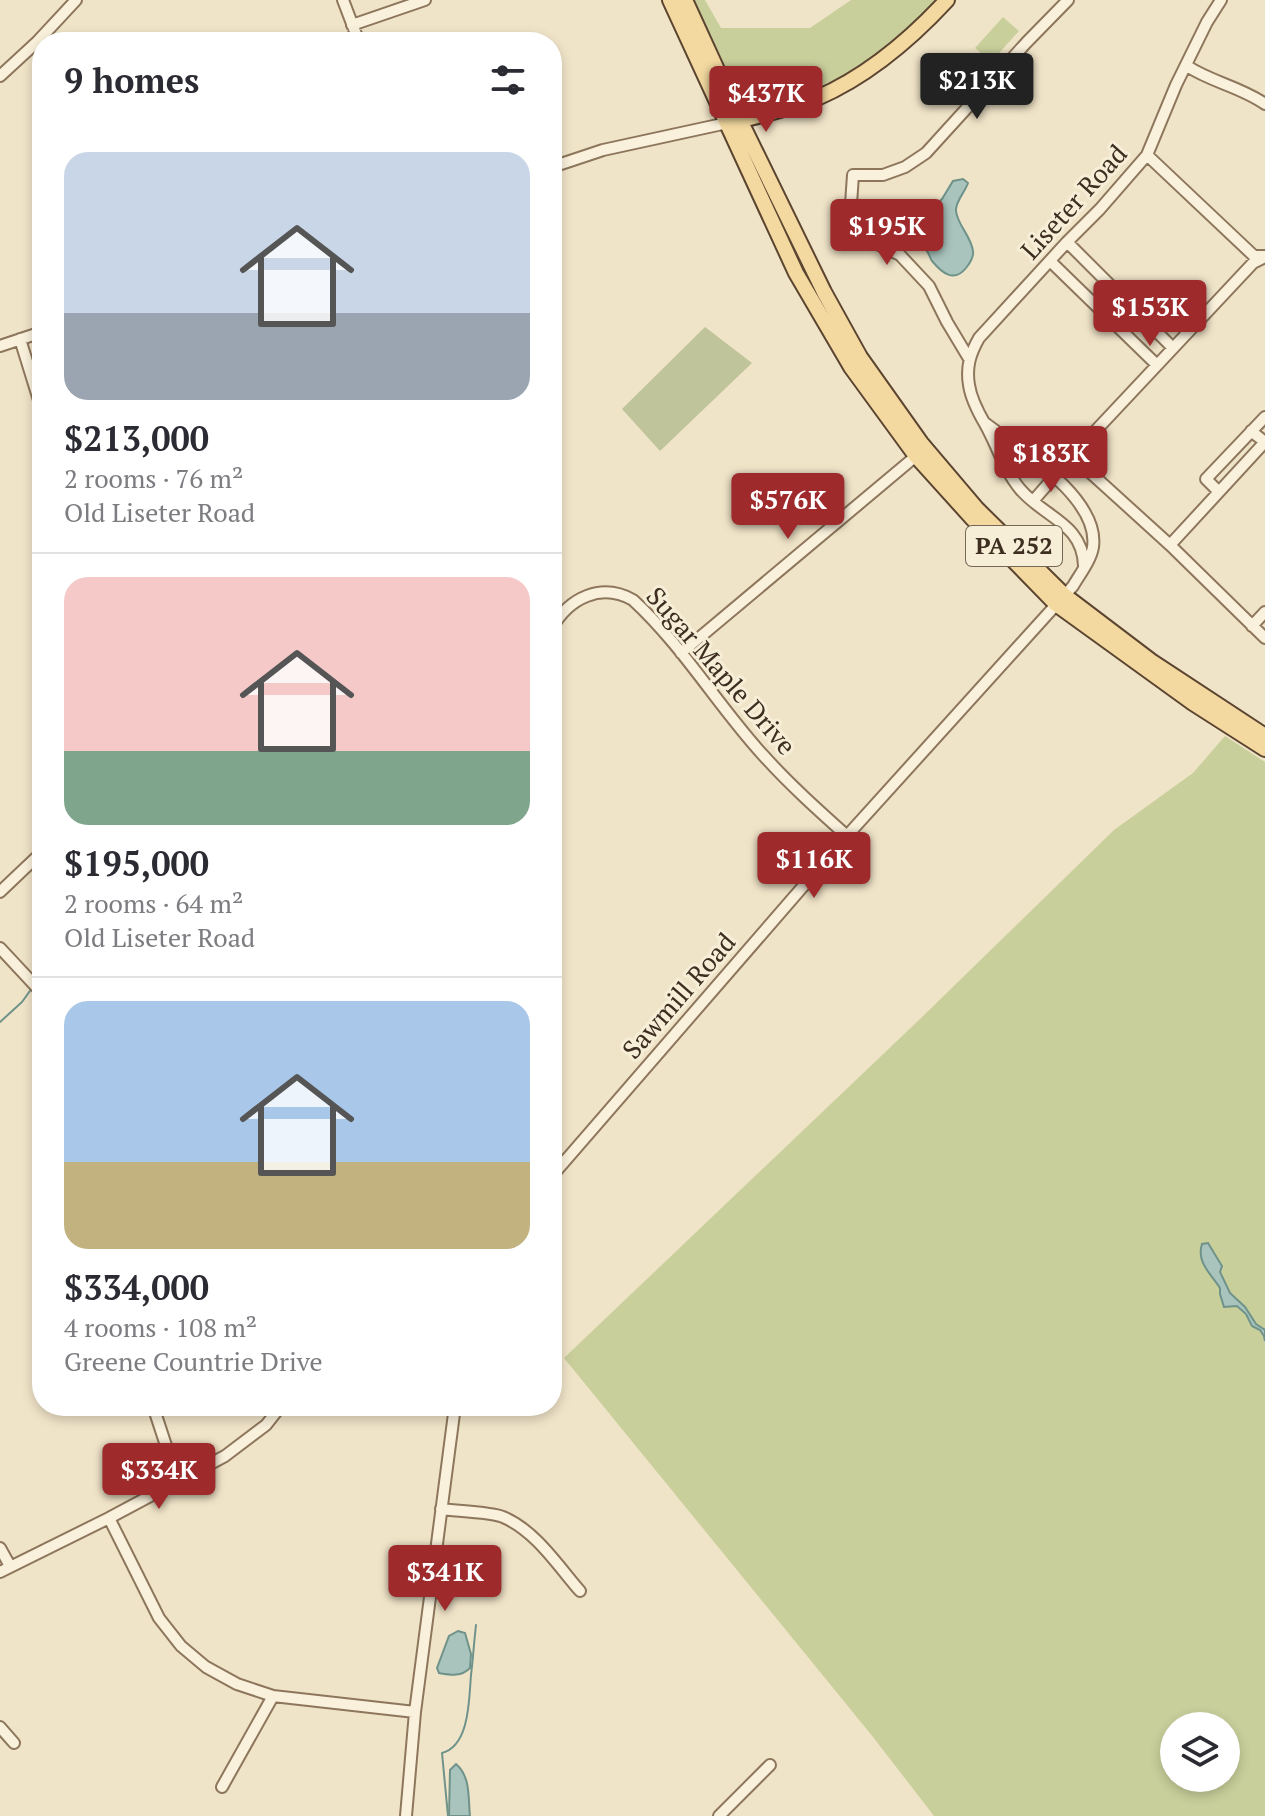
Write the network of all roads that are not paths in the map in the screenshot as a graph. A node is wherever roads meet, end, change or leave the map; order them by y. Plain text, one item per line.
1 (76, 0) edge
2 (343, 0) edge
3 (425, 0) edge
4 (670, 0) edge
5 (685, 0) edge
6 (947, 0) edge
7 (1068, 0) edge
8 (1221, 0) edge
9 (352, 25) junction
10 (46, 32) edge
11 (355, 32) edge
12 (32, 47) edge
13 (1187, 66) junction
14 (0, 76) edge
15 (1265, 104) edge
16 (733, 122) junction
17 (1147, 155) junction
18 (562, 164) edge
19 (1067, 242) junction
20 (1265, 257) edge
21 (1050, 261) junction
22 (826, 295) junction
23 (813, 304) junction
24 (32, 335) edge
25 (20, 339) junction
26 (0, 346) edge
27 (1173, 348) junction
28 (968, 357) junction
29 (1157, 365) junction
30 (32, 378) edge
31 (1265, 417) edge
32 (985, 423) junction
33 (1251, 431) junction
34 (1265, 442) edge
35 (916, 456) junction
36 (1054, 477) junction
37 (1218, 491) junction
38 (1033, 501) junction
39 (1170, 545) junction
40 (1084, 568) junction
41 (1060, 600) junction
42 (562, 612) edge
43 (1265, 612) edge
44 (1252, 626) junction
45 (1265, 638) edge
46 (681, 653) junction
47 (1265, 736) edge
48 (1265, 749) edge
49 (847, 836) junction
50 (32, 862) edge
51 (0, 892) edge
52 (0, 948) edge
53 (32, 982) edge
54 (562, 1164) edge
55 (156, 1416) edge
56 (273, 1416) edge
57 (454, 1416) edge
58 (178, 1482) junction
59 (441, 1509) junction
60 (109, 1518) junction
61 (0, 1548) edge
62 (10, 1566) junction
63 (0, 1572) edge
64 (580, 1591) dead end
65 (273, 1696) junction
66 (415, 1712) junction
67 (0, 1727) edge
68 (14, 1743) dead end
69 (770, 1765) dead end
70 (222, 1787) dead end
71 (406, 1816) edge
72 (719, 1816) edge

1 - 10 street
2 - 9 street
3 - 9 street
4 - 16 main road, PA 252
5 - 16 main road, PA 252
6 - 16 main road
7 - 28 street
8 - 13 street, Liseter Road
9 - 11 street
12 - 14 street
13 - 15 street
13 - 17 street, Liseter Road
16 - 18 street
16 - 22 main road, PA 252
16 - 23 main road, PA 252
17 - 19 street, Liseter Road
17 - 20 street
19 - 21 street, Liseter Road
19 - 27 street
20 - 27 street
21 - 28 street, Liseter Road
21 - 29 street
22 - 23 main road
22 - 41 main road, PA 252
23 - 35 main road, PA 252
24 - 25 street
25 - 26 street
25 - 30 street
27 - 29 street
28 - 32 street
29 - 39 street
31 - 33 street
32 - 36 street
32 - 38 street
33 - 34 street
33 - 37 street
34 - 37 street
35 - 41 main road, PA 252
35 - 46 street
36 - 38 street
36 - 40 street
37 - 39 street
38 - 40 street
39 - 44 street
40 - 41 street
41 - 47 main road, PA 252
41 - 48 main road, PA 252
41 - 49 street, Sawmill Road
42 - 46 street, Sugar Maple Drive
43 - 44 street
44 - 45 street
46 - 49 street, Sugar Maple Drive
49 - 54 street, Sawmill Road
50 - 51 street
52 - 53 street
55 - 58 street
56 - 58 street
57 - 59 street
58 - 60 street
59 - 64 street
59 - 66 street
60 - 62 street
60 - 65 street
61 - 62 street
62 - 63 street
65 - 66 street
65 - 70 street
66 - 71 street
67 - 68 street
69 - 72 street

